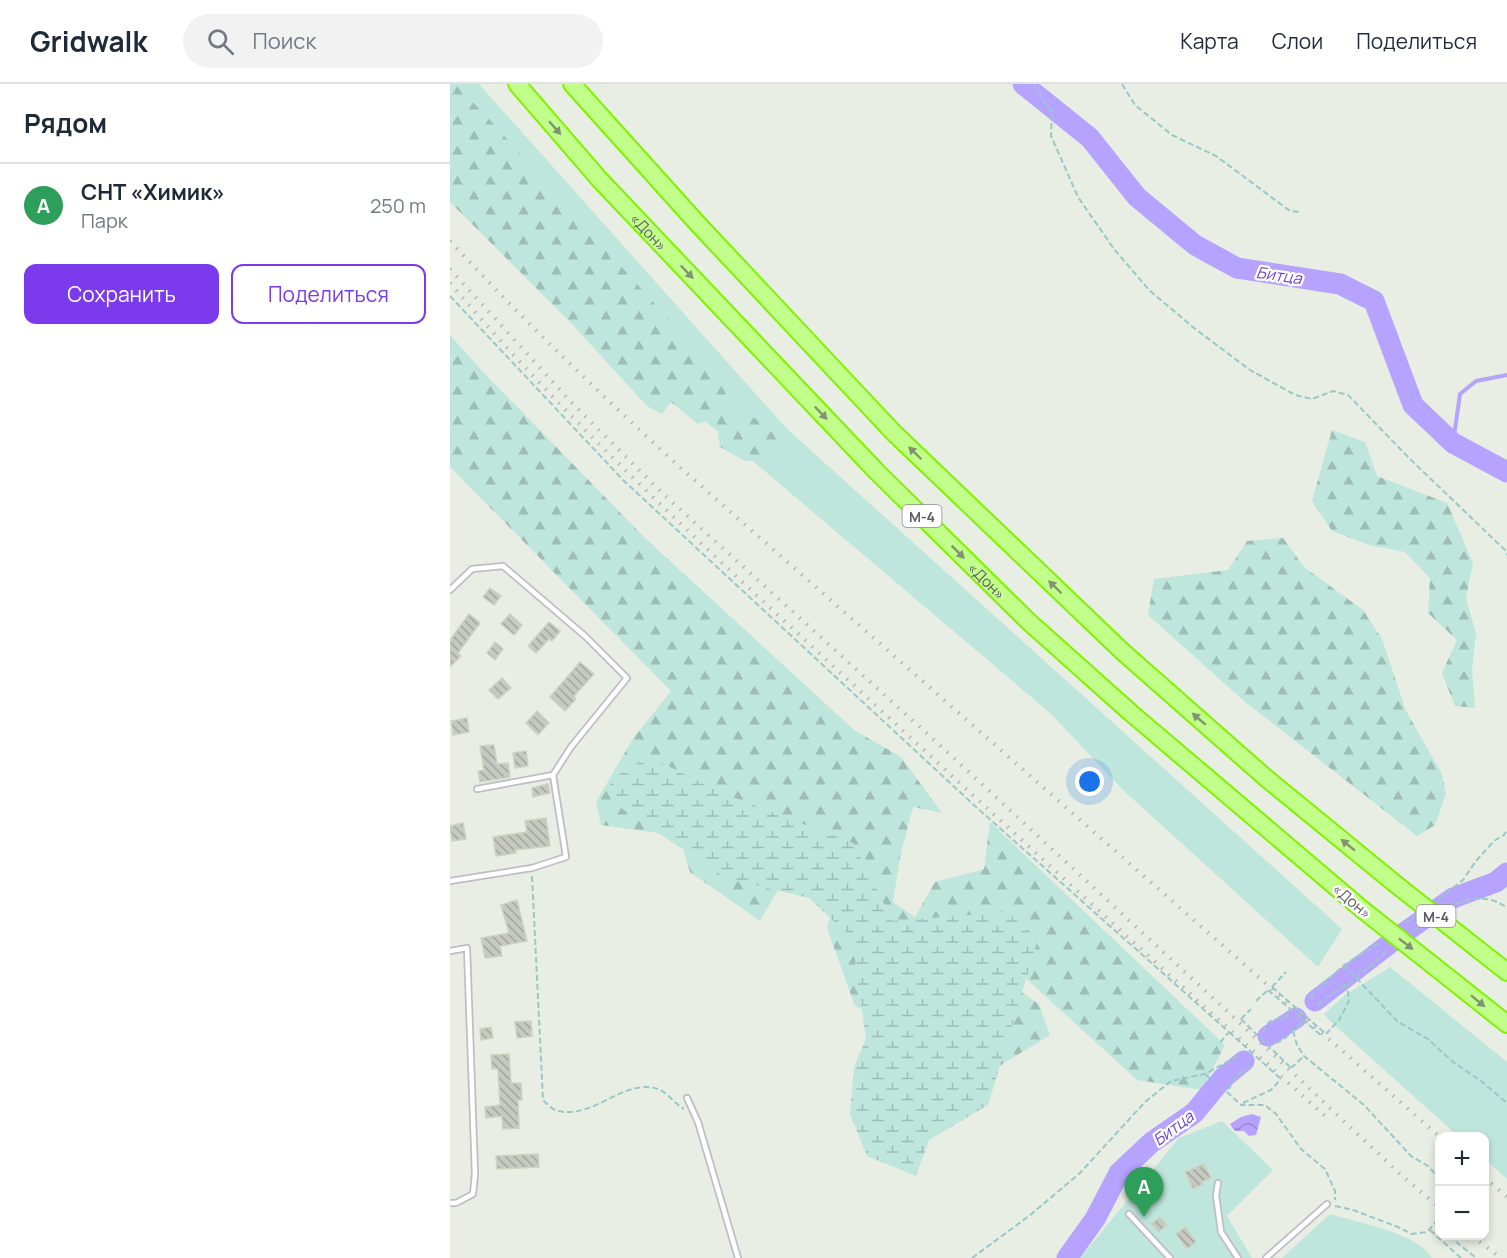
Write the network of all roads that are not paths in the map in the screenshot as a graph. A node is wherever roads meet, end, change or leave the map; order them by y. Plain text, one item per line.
1 (517, 84) edge
2 (572, 84) edge
3 (450, 590) edge
4 (553, 775) junction
5 (477, 789) dead end
6 (450, 881) edge
7 (450, 951) edge
8 (1507, 972) edge
9 (1507, 1024) edge
10 (687, 1098) dead end
11 (1218, 1183) dead end
12 (450, 1203) edge
13 (1327, 1204) road end
14 (1129, 1214) dead end
15 (738, 1258) edge
16 (1170, 1258) edge
17 (1238, 1258) edge
18 (1266, 1258) edge

1 -> 9 highway, «Дон» / М-4, bridge
8 -> 2 highway, М-4, bridge
3 - 4 lane
4 - 5 lane
4 - 6 lane
7 - 12 lane
10 - 15 lane
11 - 17 lane
13 - 18 lane
14 - 16 lane

